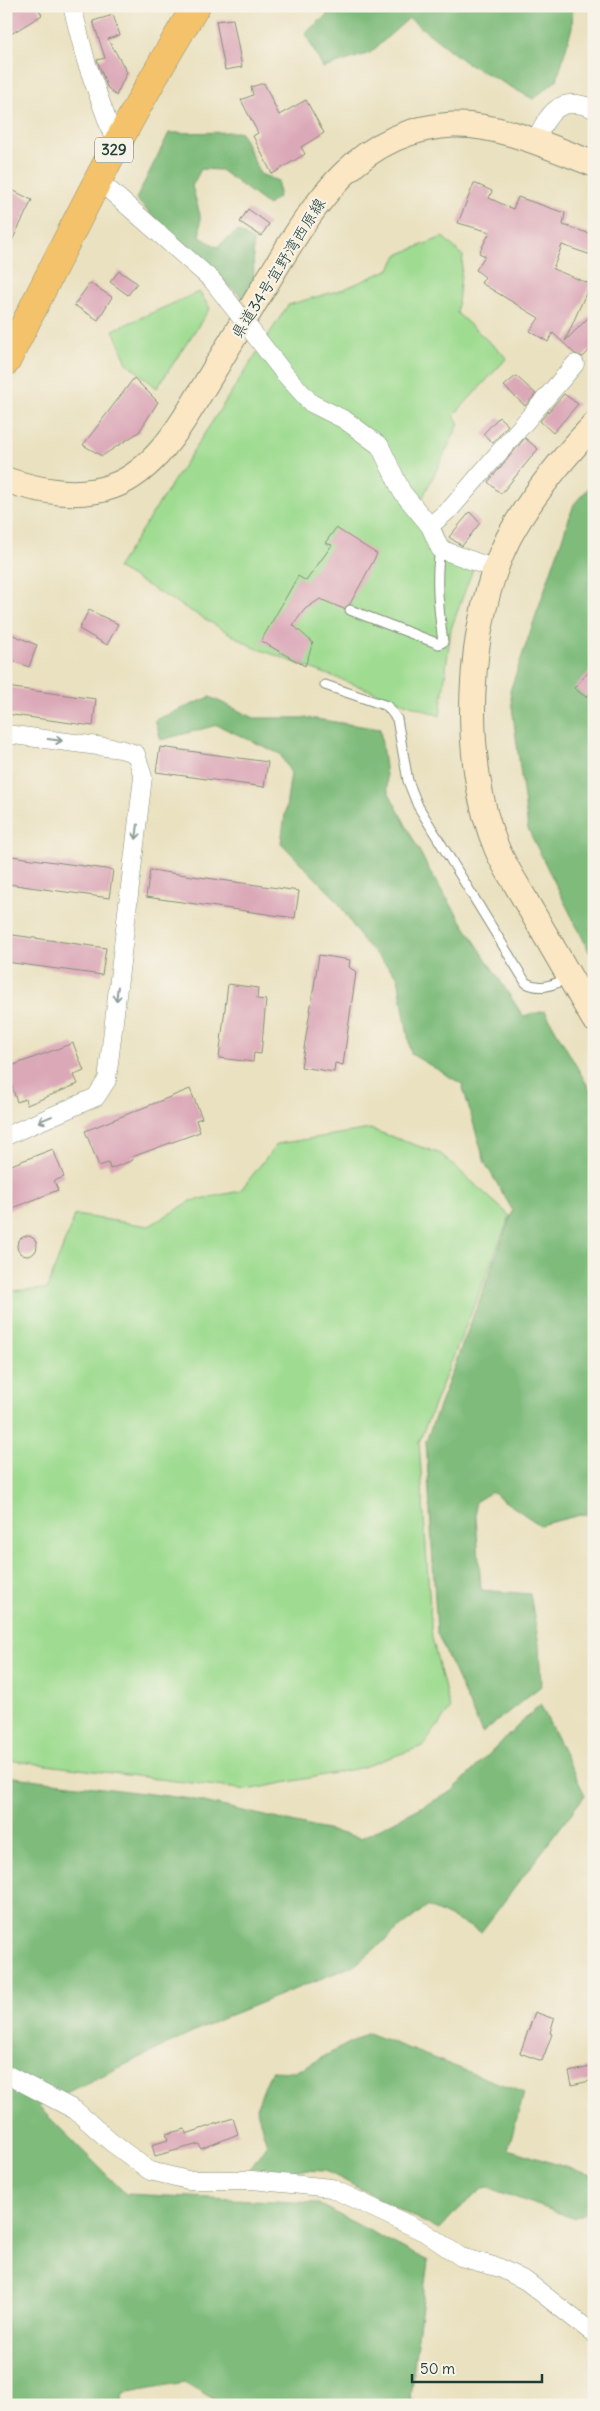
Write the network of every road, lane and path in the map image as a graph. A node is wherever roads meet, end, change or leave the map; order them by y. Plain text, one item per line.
1 (72, 6) edge
2 (196, 6) edge
3 (594, 109) edge
4 (535, 141) junction
5 (116, 145) junction
6 (594, 164) edge
7 (98, 180) junction
8 (6, 362) edge
9 (575, 364) dead end
10 (594, 425) edge
11 (6, 480) edge
12 (430, 526) junction
13 (440, 549) junction
14 (495, 569) junction
15 (350, 610) dead end
16 (325, 685) dead end
17 (6, 734) edge
18 (570, 978) junction
19 (594, 1020) edge
20 (6, 1136) edge
21 (6, 2074) edge
22 (594, 2334) edge

1 - 5 street
2 - 5 highway, 329
3 - 4 street
4 - 6 main road, 県道34号宜野湾西原線
4 - 11 main road, 県道34号宜野湾西原線
5 - 7 highway, 329
7 - 8 highway, 329
7 - 12 street, bridge
9 - 12 street
10 - 14 main road
12 - 13 street
13 - 14 street
13 - 15 lane
14 - 18 main road
16 - 18 lane
17 -> 20 street
18 - 19 main road
21 - 22 street

